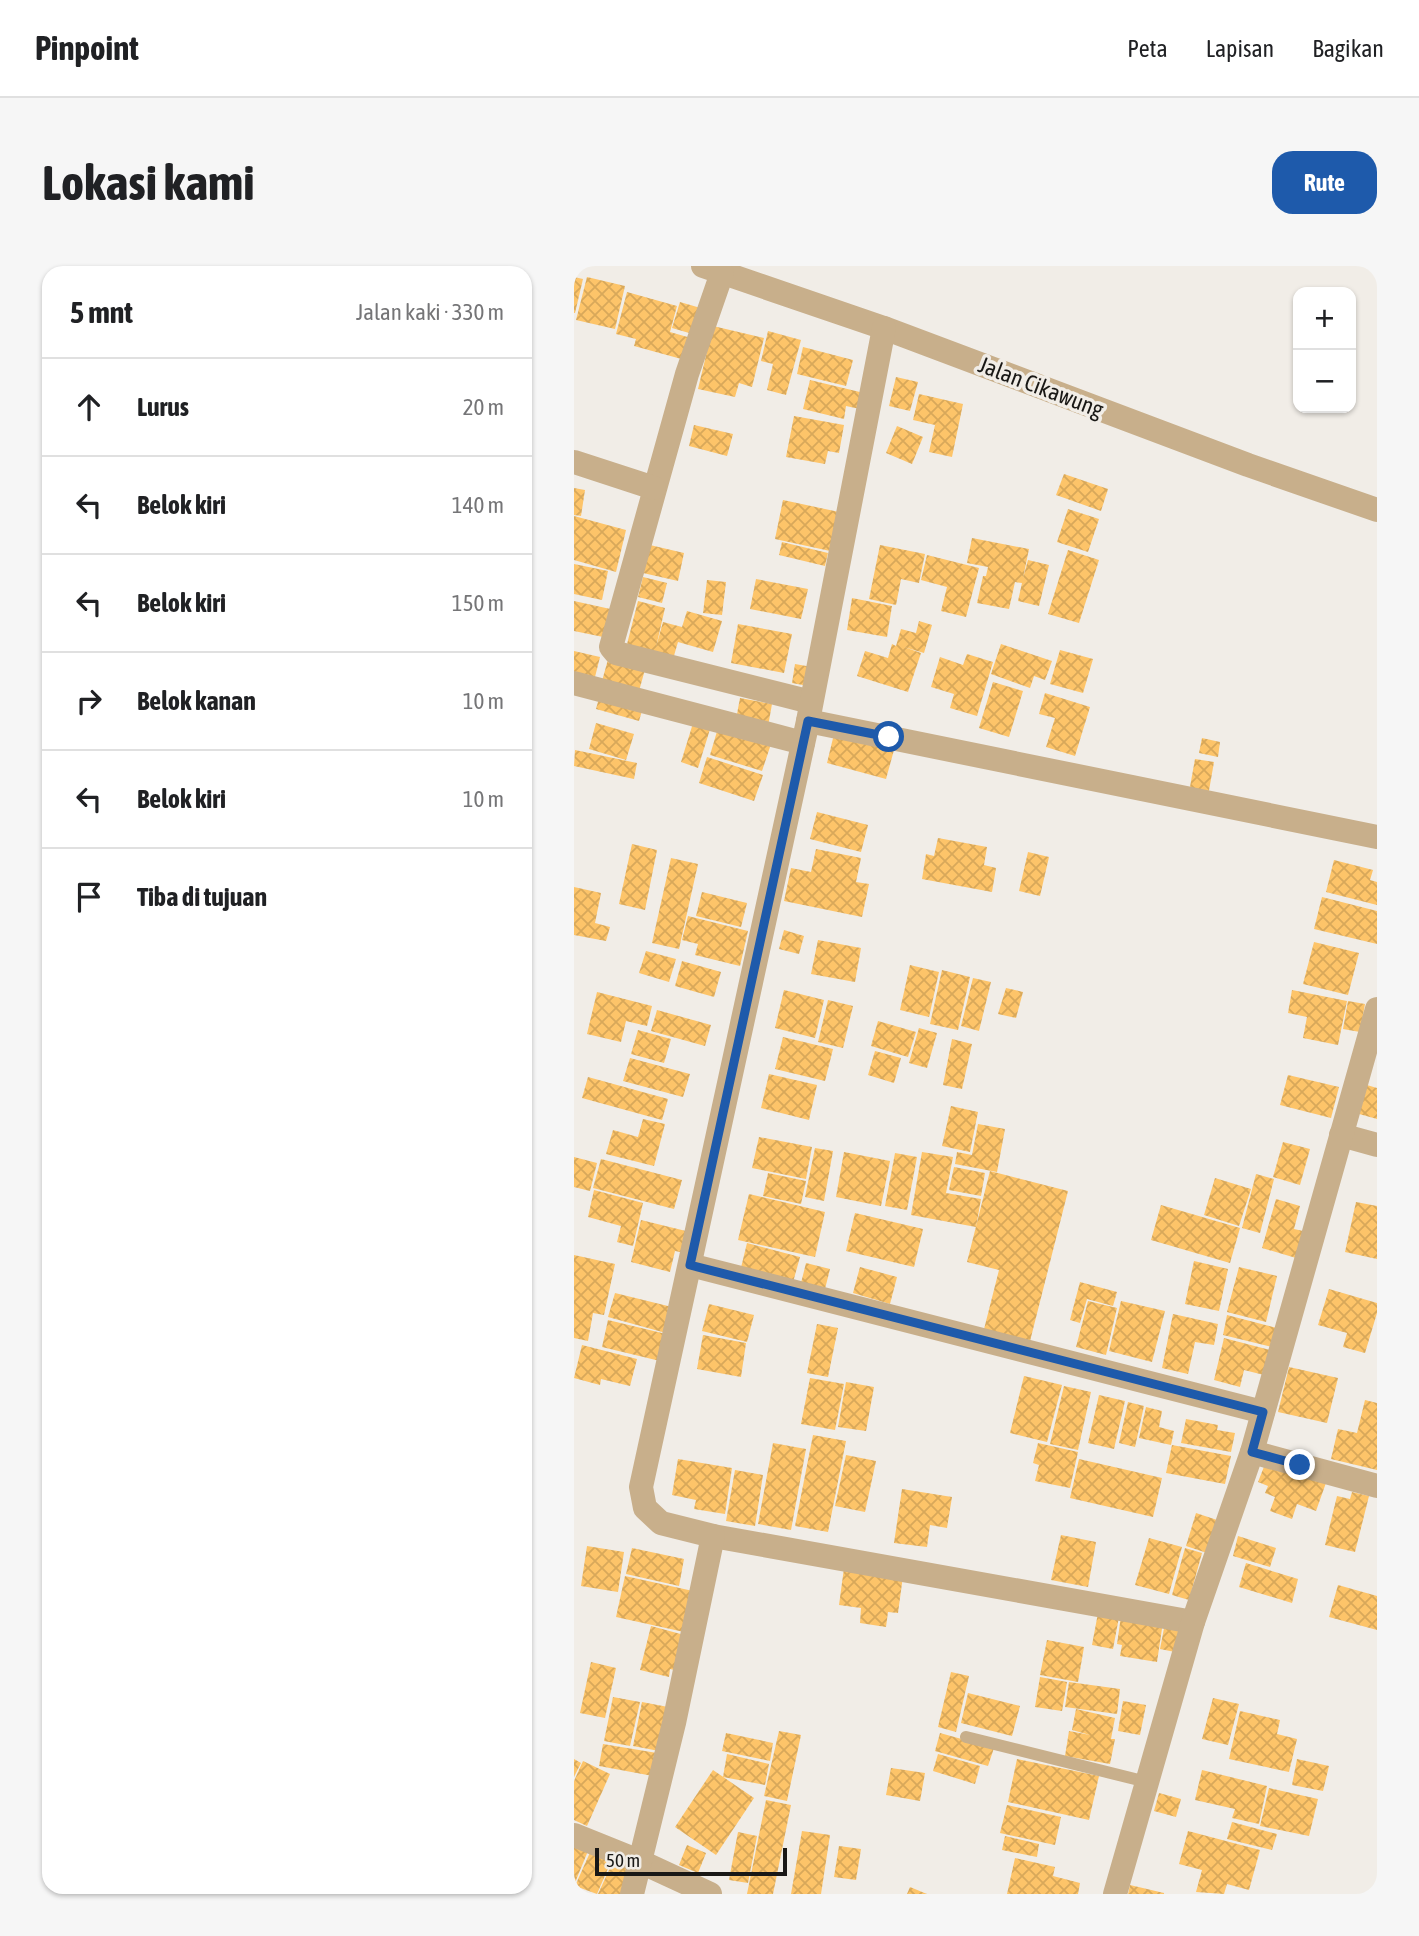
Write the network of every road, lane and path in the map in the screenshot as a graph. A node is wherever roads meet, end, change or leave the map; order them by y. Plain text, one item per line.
1 (713, 269) edge
2 (884, 328) junction
3 (574, 462) edge
4 (654, 488) junction
5 (1377, 510) edge
6 (574, 683) edge
7 (807, 722) junction
8 (1377, 837) edge
9 (1377, 1009) edge
10 (1341, 1135) junction
11 (1377, 1145) edge
12 (690, 1265) junction
13 (1263, 1412) junction
14 (1252, 1452) junction
15 (1377, 1486) edge
16 (713, 1536) junction
17 (1193, 1622) junction
18 (966, 1737) dead end
19 (1147, 1782) junction
20 (574, 1835) edge
21 (641, 1861) junction
22 (632, 1894) edge
23 (710, 1894) edge
24 (1115, 1894) edge

1 - 2 street, Jalan Cikawung
1 - 4 street
2 - 5 street, Jalan Cikawung
2 - 7 street
3 - 4 street
4 - 7 street
6 - 7 street
7 - 8 street
7 - 12 street
9 - 10 street
10 - 11 street
10 - 13 street
12 - 13 street
12 - 16 street
13 - 14 street
14 - 15 street
14 - 17 street
16 - 17 street
16 - 21 street
17 - 19 street
18 - 19 lane
19 - 24 street
20 - 21 street
21 - 22 street
21 - 23 street

